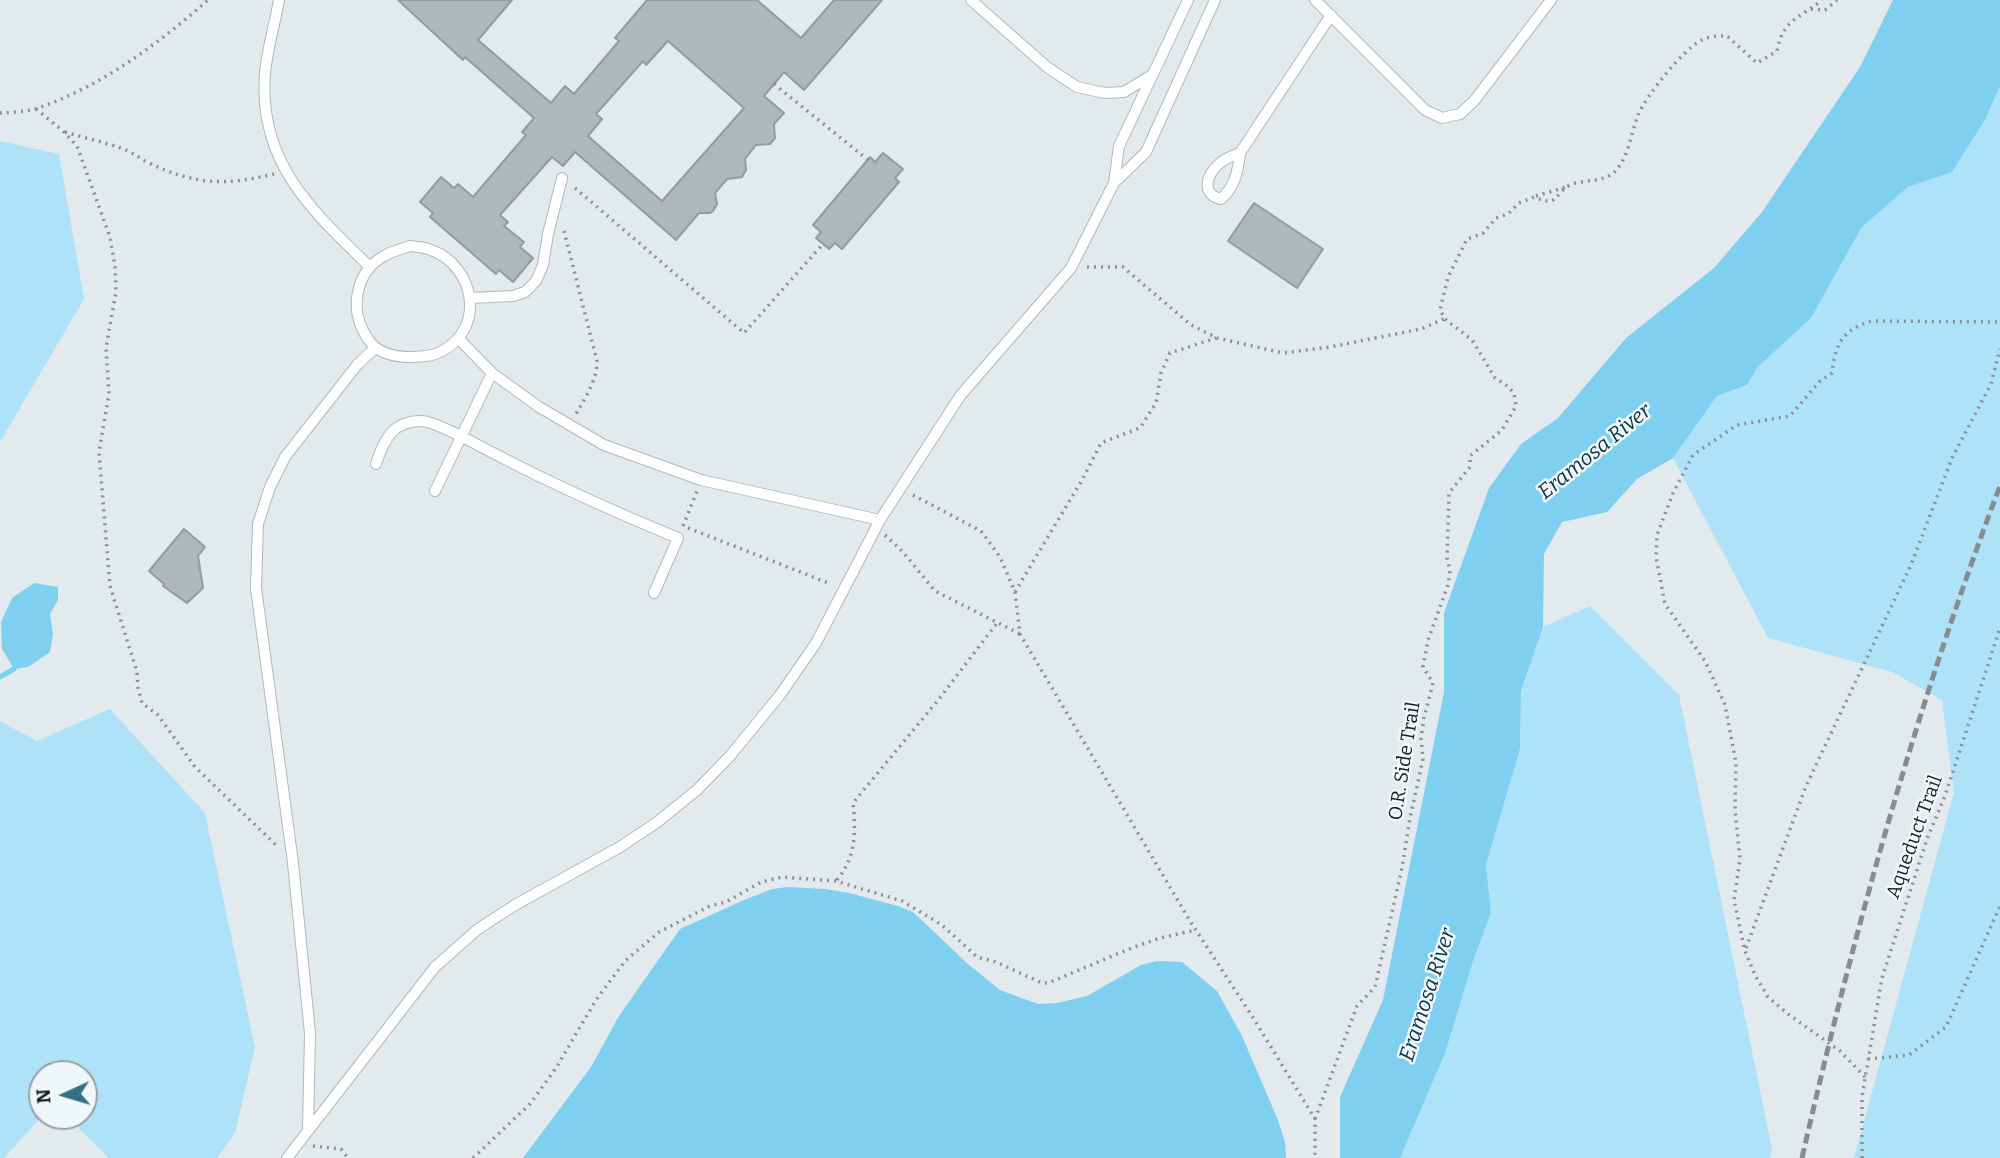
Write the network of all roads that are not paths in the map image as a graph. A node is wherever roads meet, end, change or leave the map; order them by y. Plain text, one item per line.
1 (279, 0) edge
2 (971, 0) edge
3 (1188, 0) edge
4 (1215, 0) edge
5 (1315, 0) edge
6 (1551, 0) edge
7 (1331, 15) junction
8 (1152, 75) junction
9 (1240, 153) dead end
10 (562, 178) road end
11 (1114, 183) junction
12 (370, 267) junction
13 (470, 298) junction
14 (458, 338) junction
15 (374, 348) junction
16 (492, 373) junction
17 (461, 437) junction
18 (376, 464) dead end
19 (436, 491) dead end
20 (878, 523) junction
21 (654, 593) dead end
22 (308, 1130) junction
23 (287, 1158) edge

1 - 12 lane
2 - 8 lane
3 - 8 lane
4 - 11 lane
5 - 7 lane
6 - 7 lane
7 - 9 lane
8 - 11 lane
10 - 13 lane
11 - 20 lane
12 - 13 lane
12 - 15 lane
13 - 14 lane
14 - 15 lane
14 - 16 lane
15 - 22 lane
16 - 17 lane
16 - 20 lane
17 - 18 lane
17 - 19 lane
17 - 21 lane
20 - 22 lane
22 - 23 lane

